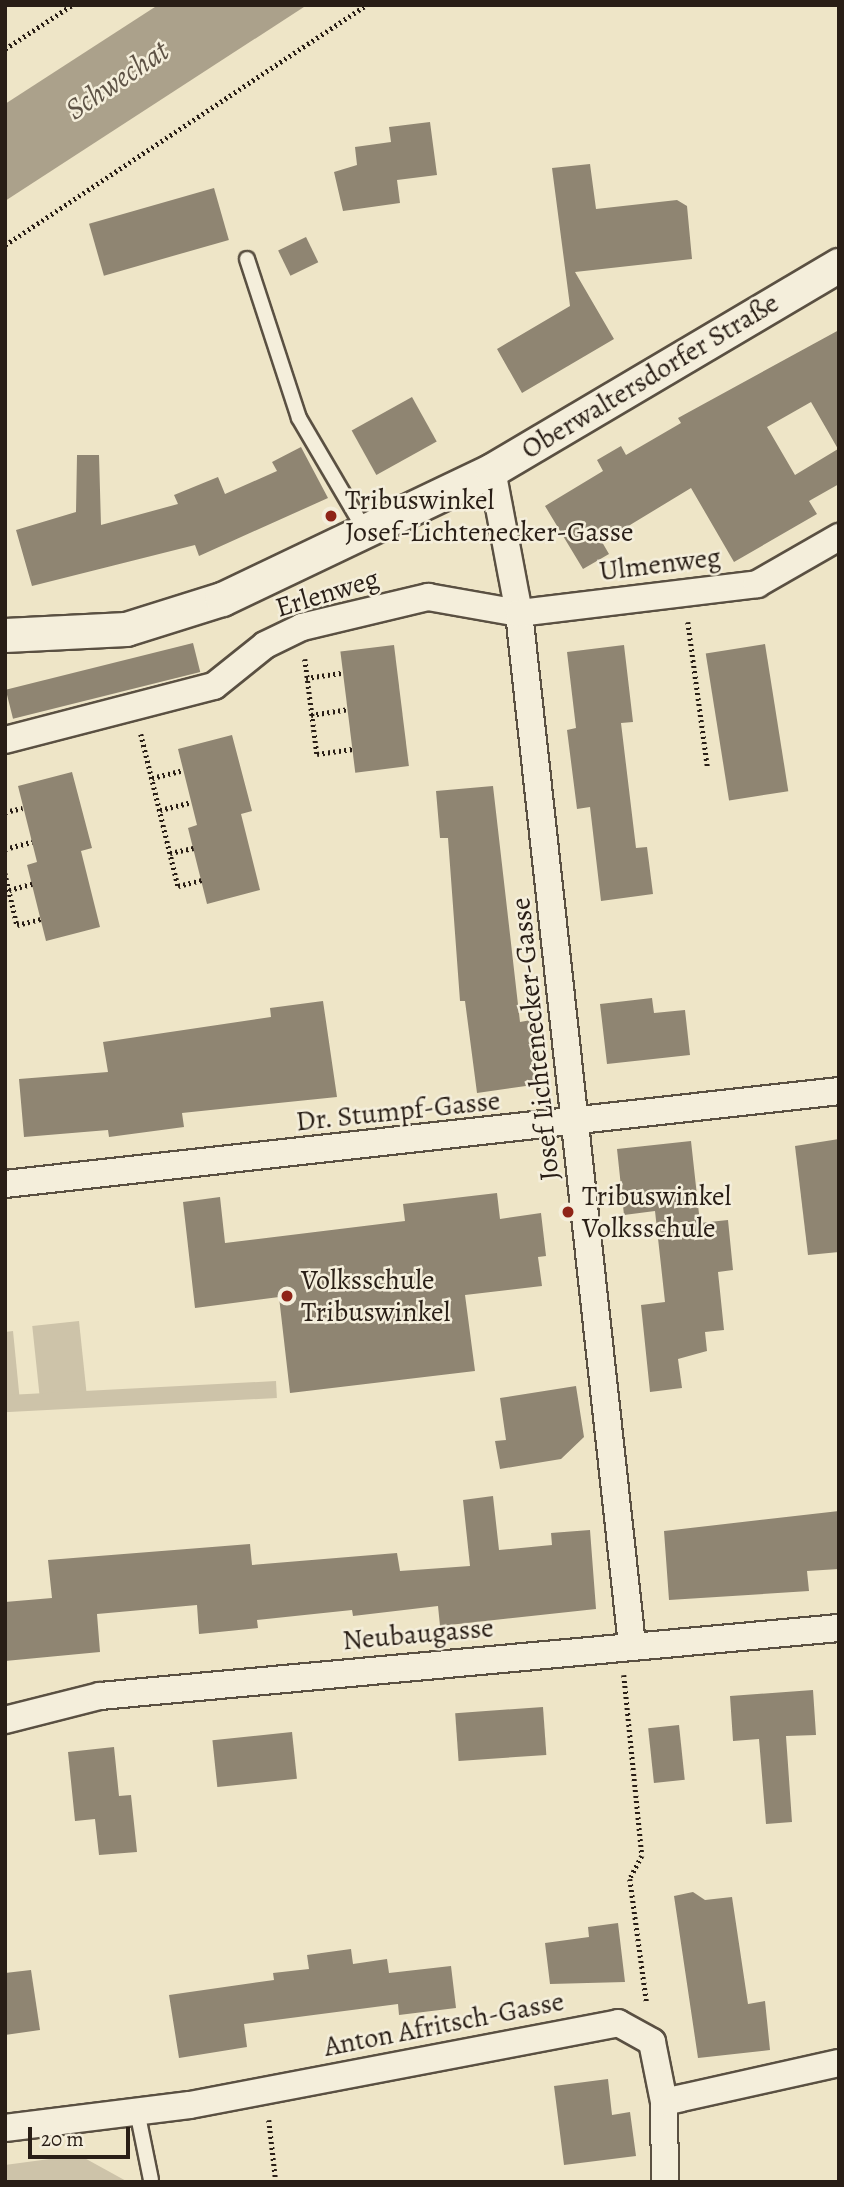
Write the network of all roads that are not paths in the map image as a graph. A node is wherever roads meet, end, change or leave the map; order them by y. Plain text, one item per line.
1 (247, 259) dead end
2 (839, 265) edge
3 (492, 470) junction
4 (364, 529) junction
5 (839, 537) edge
6 (519, 613) junction
7 (13, 639) edge
8 (5, 740) edge
9 (839, 1091) edge
10 (576, 1124) junction
11 (5, 1184) edge
12 (839, 1628) edge
13 (632, 1645) junction
14 (5, 1720) edge
15 (839, 2063) edge
16 (664, 2102) junction
17 (136, 2111) junction
18 (5, 2128) edge
19 (151, 2180) dead end
20 (665, 2182) edge

1 - 4 lane
2 - 3 street, Oberwaltersdorfer Straße
3 - 4 street, Oberwaltersdorfer Straße
3 - 6 street, Josef Lichtenecker-Gasse
4 - 7 street, Oberwaltersdorfer Straße
5 - 6 street, Ulmenweg
6 - 8 street, Erlenweg
6 - 10 street, Josef Lichtenecker-Gasse
9 - 10 street, Dr. Stumpf-Gasse
10 - 11 street, Dr. Stumpf-Gasse
10 - 13 street, Josef Lichtenecker-Gasse
12 - 13 street, Neubaugasse
13 - 14 street, Neubaugasse
15 - 16 street
16 - 17 street, Anton Afritsch-Gasse
16 - 20 street
17 - 18 street, Anton Afritsch-Gasse
17 - 19 lane

